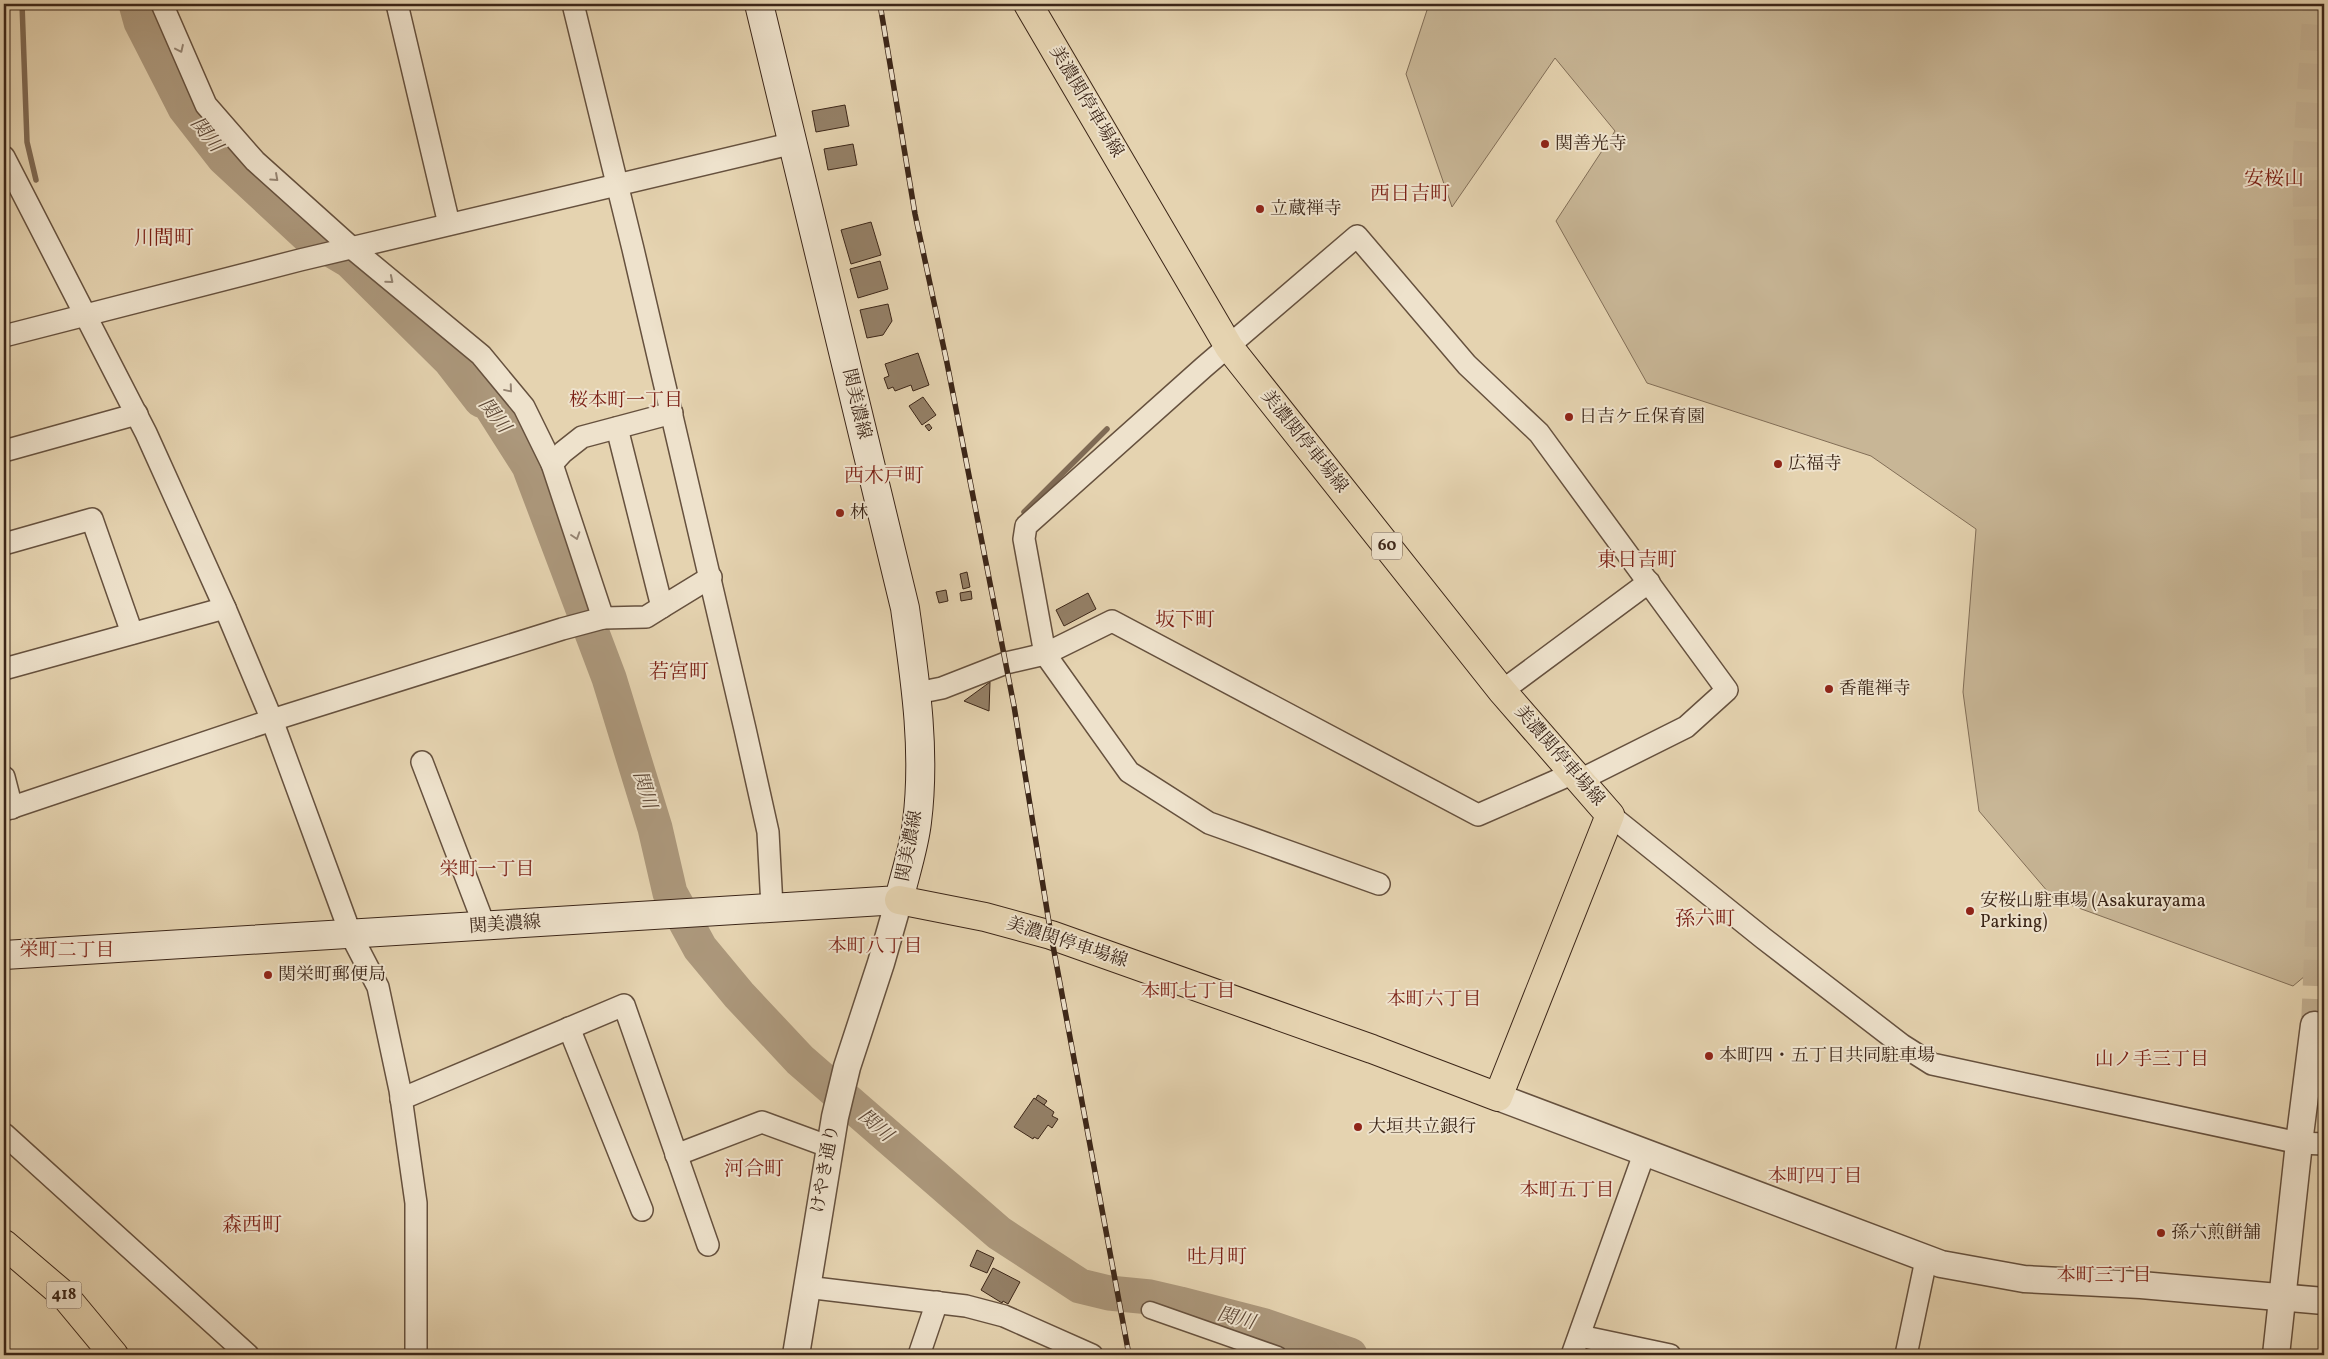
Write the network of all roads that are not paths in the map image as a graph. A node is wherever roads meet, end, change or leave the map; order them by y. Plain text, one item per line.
1 (162, 4) edge
2 (397, 4) edge
3 (573, 4) edge
4 (759, 4) edge
5 (1028, 4) edge
6 (794, 142) junction
7 (4, 157) edge
8 (11, 186) edge
9 (618, 186) junction
10 (449, 224) junction
11 (352, 249) junction
12 (85, 314) junction
13 (4, 336) edge
14 (1229, 347) junction
15 (672, 413) junction
16 (137, 414) junction
17 (617, 428) junction
18 (4, 451) edge
19 (552, 464) junction
20 (4, 544) edge
21 (711, 577) junction
22 (1649, 582) junction
23 (662, 607) junction
24 (225, 608) junction
25 (603, 618) junction
26 (132, 633) junction
27 (1045, 654) junction
28 (4, 669) edge
29 (1502, 691) junction
30 (917, 693) junction
31 (272, 720) junction
32 (422, 762) dead end
33 (4, 776) edge
34 (1577, 776) junction
35 (8, 809) edge
36 (1610, 815) junction
37 (1379, 884) dead end
38 (899, 900) junction
39 (772, 907) junction
40 (486, 927) junction
41 (351, 935) junction
42 (4, 955) edge
43 (2314, 1025) tunnel mouth
44 (569, 1028) junction
45 (1498, 1097) junction
46 (402, 1099) junction
47 (4, 1134) edge
48 (2299, 1144) junction
49 (2324, 1144) edge
50 (830, 1147) junction
51 (1644, 1154) junction
52 (676, 1155) junction
53 (642, 1210) dead end
54 (4, 1244) edge
55 (708, 1245) dead end
56 (1926, 1260) junction
57 (806, 1287) junction
58 (2283, 1296) junction
59 (2324, 1301) edge
60 (937, 1302) junction
61 (1150, 1310) dead end
62 (1580, 1336) junction
63 (114, 1355) edge
64 (248, 1355) edge
65 (416, 1355) edge
66 (796, 1355) edge
67 (919, 1355) edge
68 (1092, 1355) edge
69 (1278, 1355) edge
70 (1572, 1355) edge
71 (1670, 1355) edge
72 (1906, 1355) edge
73 (2276, 1355) edge

1 -> 11 street
2 - 10 street
3 - 9 street
4 - 6 main road, 関美濃線
5 - 14 main road, 美濃関停車場線 / 60
6 - 9 street
6 - 30 main road, 関美濃線
7 - 8 street
8 - 12 street
9 - 10 street
9 - 15 street
10 - 11 street
11 - 12 street
11 -> 19 street
12 - 13 street
12 - 16 street
14 - 22 street
14 - 27 street
14 - 29 main road, 美濃関停車場線 / 60
15 - 17 street
15 - 21 street
16 - 18 street
16 - 24 street
17 - 19 street
17 - 23 street
19 -> 25 street
20 - 26 street
21 - 23 street
21 - 39 street
22 - 29 street
22 - 34 street
23 - 25 street
24 - 26 street
24 - 31 street
25 - 31 street
26 - 28 street
27 - 30 street
27 - 34 street
27 - 37 street
29 - 34 main road, 美濃関停車場線 / 60
30 - 38 main road, 関美濃線
31 - 35 street
31 - 41 street
32 - 40 street
33 - 35 street
34 - 36 main road, 美濃関停車場線 / 60
36 - 45 main road, 美濃関停車場線
36 - 48 street
38 - 39 main road, 関美濃線
38 - 45 main road, 美濃関停車場線
38 - 50 street, けやき通り
39 - 40 main road, 関美濃線
40 - 41 main road, 関美濃線
41 - 42 main road, 関美濃線
41 - 46 street
43 - 48 street
44 - 46 street
44 - 52 street
44 - 53 street
45 - 51 street
46 - 65 street
47 - 64 street
48 - 49 street
48 - 58 street
50 - 52 street
50 - 57 street, けやき通り
51 - 56 street
51 - 62 street
52 - 55 street
54 - 63 main road, 418
56 - 58 street
56 - 72 street
57 - 60 street
57 - 66 street, けやき通り
58 - 59 street
58 - 73 street
60 - 67 street
60 - 68 street
61 - 69 street
62 - 70 street
62 - 71 street

